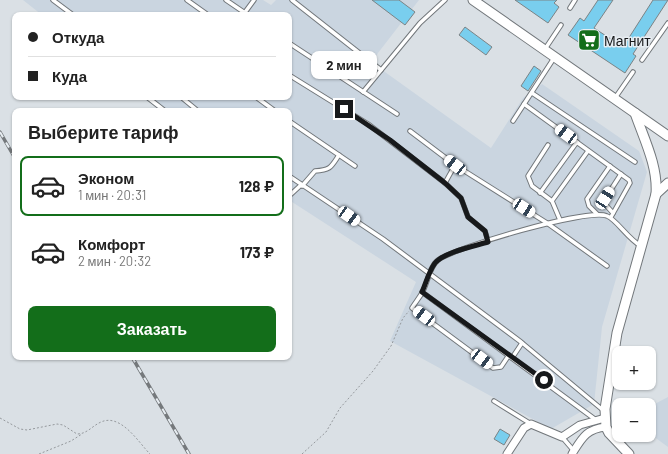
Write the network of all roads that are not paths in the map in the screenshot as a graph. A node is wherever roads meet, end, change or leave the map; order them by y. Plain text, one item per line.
1 (53, 0) edge
2 (187, 0) edge
3 (226, 0) edge
4 (254, 0) edge
5 (292, 0) edge
6 (445, 0) edge
7 (474, 0) edge
8 (575, 0) edge
9 (570, 8) dead end
10 (69, 12) edge
11 (204, 12) edge
12 (242, 12) edge
13 (246, 12) edge
14 (668, 23) edge
15 (561, 25) dead end
16 (292, 45) edge
17 (544, 49) junction
18 (555, 57) junction
19 (642, 60) dead end
20 (381, 70) junction
21 (633, 72) dead end
22 (292, 77) edge
23 (364, 92) junction
24 (532, 93) junction
25 (615, 98) junction
26 (151, 100) edge
27 (185, 100) edge
28 (260, 100) edge
29 (524, 104) junction
30 (161, 108) edge
31 (194, 108) edge
32 (271, 108) edge
33 (635, 113) junction
34 (397, 114) dead end
35 (513, 121) dead end
36 (292, 123) edge
37 (410, 131) dead end
38 (668, 136) edge
39 (577, 142) junction
40 (548, 145) dead end
41 (588, 151) junction
42 (339, 155) junction
43 (635, 162) dead end
44 (455, 165) junction
45 (355, 166) dead end
46 (610, 166) junction
47 (621, 174) junction
48 (292, 178) edge
49 (445, 183) junction
50 (668, 183) edge
51 (302, 185) junction
52 (292, 193) edge
53 (540, 193) junction
54 (656, 194) junction
55 (552, 201) junction
56 (613, 213) junction
57 (597, 214) junction
58 (611, 217) junction
59 (560, 220) junction
60 (547, 223) junction
61 (488, 242) junction
62 (641, 246) junction
63 (608, 266) dead end
64 (430, 275) junction
65 (422, 292) junction
66 (522, 343) junction
67 (511, 356) junction
68 (494, 401) dead end
69 (603, 419) junction
70 (531, 424) junction
71 (562, 437) junction
72 (573, 452) edge
73 (507, 454) edge
74 (629, 454) edge

1 - 10 lane
2 - 11 lane
3 - 12 lane
4 - 13 lane
5 - 20 lane
6 - 20 lane
7 - 17 street
8 - 9 lane
14 - 19 lane
15 - 17 lane
16 - 23 lane
17 - 18 street
18 - 24 lane
18 - 25 street
20 - 23 lane
21 - 25 lane
22 - 49 lane
23 - 34 lane
24 - 29 lane
24 - 43 lane
25 - 33 street
26 - 30 lane
27 - 31 lane
28 - 32 lane
29 - 35 lane
29 - 39 lane
33 - 38 street
33 - 54 street
36 - 42 lane
37 - 44 lane
39 - 41 lane
39 - 53 lane
40 - 53 lane
41 - 46 lane
41 - 55 lane
42 - 45 lane
42 - 51 lane
44 - 49 lane
44 - 60 lane
46 - 47 lane
46 - 57 lane
47 - 56 lane
47 - 56 lane
48 - 51 lane
49 - 61 lane
50 - 54 street
51 - 52 lane
51 - 64 lane
53 - 55 lane
54 - 62 street
55 - 59 lane
56 - 58 lane
57 - 58 lane
57 - 59 lane
58 - 62 lane
59 - 60 lane
60 - 61 lane
60 - 63 lane
61 - 64 lane
62 - 69 street
64 - 65 lane
64 - 66 lane
65 - 67 lane
65 - 67 lane
66 - 67 lane
66 - 69 lane
67 - 69 lane
68 - 70 lane
69 - 71 street
69 - 72 street
69 - 74 street
70 - 71 street
70 - 73 street
71 - 72 lane

